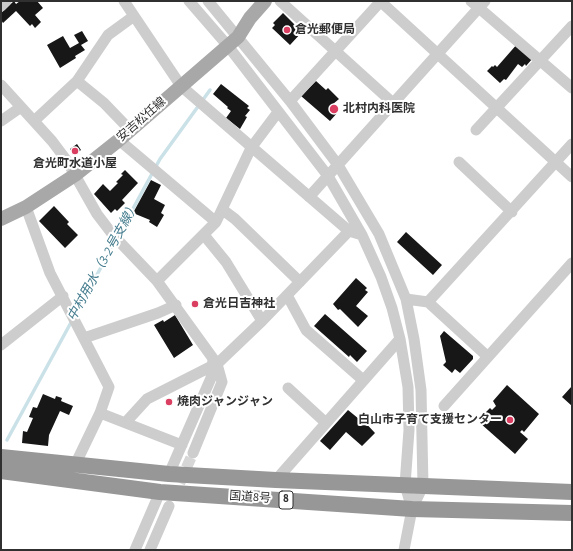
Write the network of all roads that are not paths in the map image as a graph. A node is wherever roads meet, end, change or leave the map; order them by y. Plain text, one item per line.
1 (6, 1) edge
2 (124, 1) edge
3 (189, 1) edge
4 (208, 1) edge
5 (265, 1) edge
6 (280, 1) edge
7 (380, 1) edge
8 (478, 3) edge
9 (1, 6) edge
10 (134, 16) junction
11 (572, 26) edge
12 (232, 41) junction
13 (335, 51) junction
14 (437, 55) junction
15 (540, 62) junction
16 (77, 80) junction
17 (1, 85) edge
18 (181, 86) junction
19 (572, 88) edge
20 (290, 101) junction
21 (393, 103) junction
22 (22, 106) junction
23 (497, 108) junction
24 (278, 112) junction
25 (1, 121) edge
26 (34, 121) junction
27 (130, 130) junction
28 (476, 130) dead end
29 (119, 140) junction
30 (572, 144) edge
31 (251, 148) junction
32 (459, 162) dead end
33 (556, 162) junction
34 (338, 165) junction
35 (75, 175) junction
36 (328, 176) junction
37 (572, 177) edge
38 (308, 196) junction
39 (26, 207) junction
40 (223, 210) junction
41 (512, 212) junction
42 (1, 219) edge
43 (216, 222) junction
44 (349, 230) junction
45 (204, 235) junction
46 (362, 235) junction
47 (572, 263) edge
48 (157, 280) junction
49 (300, 282) junction
50 (287, 295) junction
51 (63, 296) junction
52 (406, 299) junction
53 (428, 302) junction
54 (176, 305) junction
55 (262, 321) junction
56 (84, 338) junction
57 (400, 339) junction
58 (1, 345) edge
59 (487, 356) junction
60 (214, 363) junction
61 (363, 380) junction
62 (288, 388) dead end
63 (444, 406) dead end
64 (100, 413) junction
65 (126, 422) junction
66 (326, 423) junction
67 (182, 445) junction
68 (193, 453) tunnel mouth
69 (1, 456) edge
70 (75, 465) junction
71 (1, 471) edge
72 (169, 474) junction
73 (276, 480) junction
74 (406, 485) junction
75 (423, 486) junction
76 (160, 492) junction
77 (572, 492) edge
78 (169, 506) tunnel mouth
79 (412, 509) junction
80 (572, 512) edge
81 (135, 550) edge
82 (150, 550) edge
83 (404, 550) edge

1 - 9 street
2 - 10 street
3 - 12 street
4 - 12 street
5 - 12 main road, 安吉松任線
6 - 13 street
7 - 13 street
7 - 14 street
8 - 14 street
8 - 15 street
10 - 16 street
10 - 18 street
11 - 15 street
12 - 18 main road, 安吉松任線
12 - 20 street
12 - 24 street
13 - 20 street
13 - 21 street
14 - 21 street
14 - 23 street
15 - 19 street
15 - 23 street
16 - 26 street
16 - 27 street
17 - 22 street
18 - 27 main road, 安吉松任線
18 - 31 street
20 - 34 street
21 - 34 street
22 - 25 street
22 - 26 street
23 - 28 street
23 - 33 street
24 - 31 street
24 - 36 street
26 - 35 street
27 - 29 main road, 安吉松任線
29 - 35 main road, 安吉松任線
29 - 43 street
30 - 33 street
31 - 38 street
31 - 40 street
32 - 41 street
33 - 37 street
33 - 41 street
34 - 36 street
34 - 52 street
35 - 39 main road, 安吉松任線
35 - 48 street
36 - 38 street
36 - 46 street
38 - 44 street
39 - 42 main road, 安吉松任線
39 - 51 street
40 - 43 street
40 - 49 street
41 - 53 street
43 - 45 street
44 - 46 street
44 - 49 street
45 - 48 street
45 - 55 street
46 - 57 street
47 - 59 street
48 - 54 street
49 - 50 street
50 - 55 street
50 - 61 street
51 - 56 street
51 - 58 street
52 - 53 street
52 - 75 street
53 - 59 street
54 - 56 street
54 - 60 street
55 - 60 street
56 - 64 street
57 - 61 street
57 - 74 street
59 - 63 street
60 - 65 street
60 - 67 street
60 - 68 street
61 - 66 street
62 - 66 street
64 - 65 street
64 - 70 street
65 - 67 street
66 - 73 street
67 - 72 street
69 - 70 highway, 国道8号 / 8
70 - 72 highway, 国道8号 / 8
71 - 76 highway, 国道8号 / 8
72 - 73 highway, 国道8号 / 8
73 - 74 highway, 国道8号 / 8
74 - 75 highway, 国道8号 / 8
74 - 79 street
75 - 77 highway, 国道8号 / 8
75 - 79 street
76 - 79 highway, 国道8号 / 8
76 - 81 street
78 - 82 street
79 - 80 highway, 国道8号 / 8
79 - 83 street

